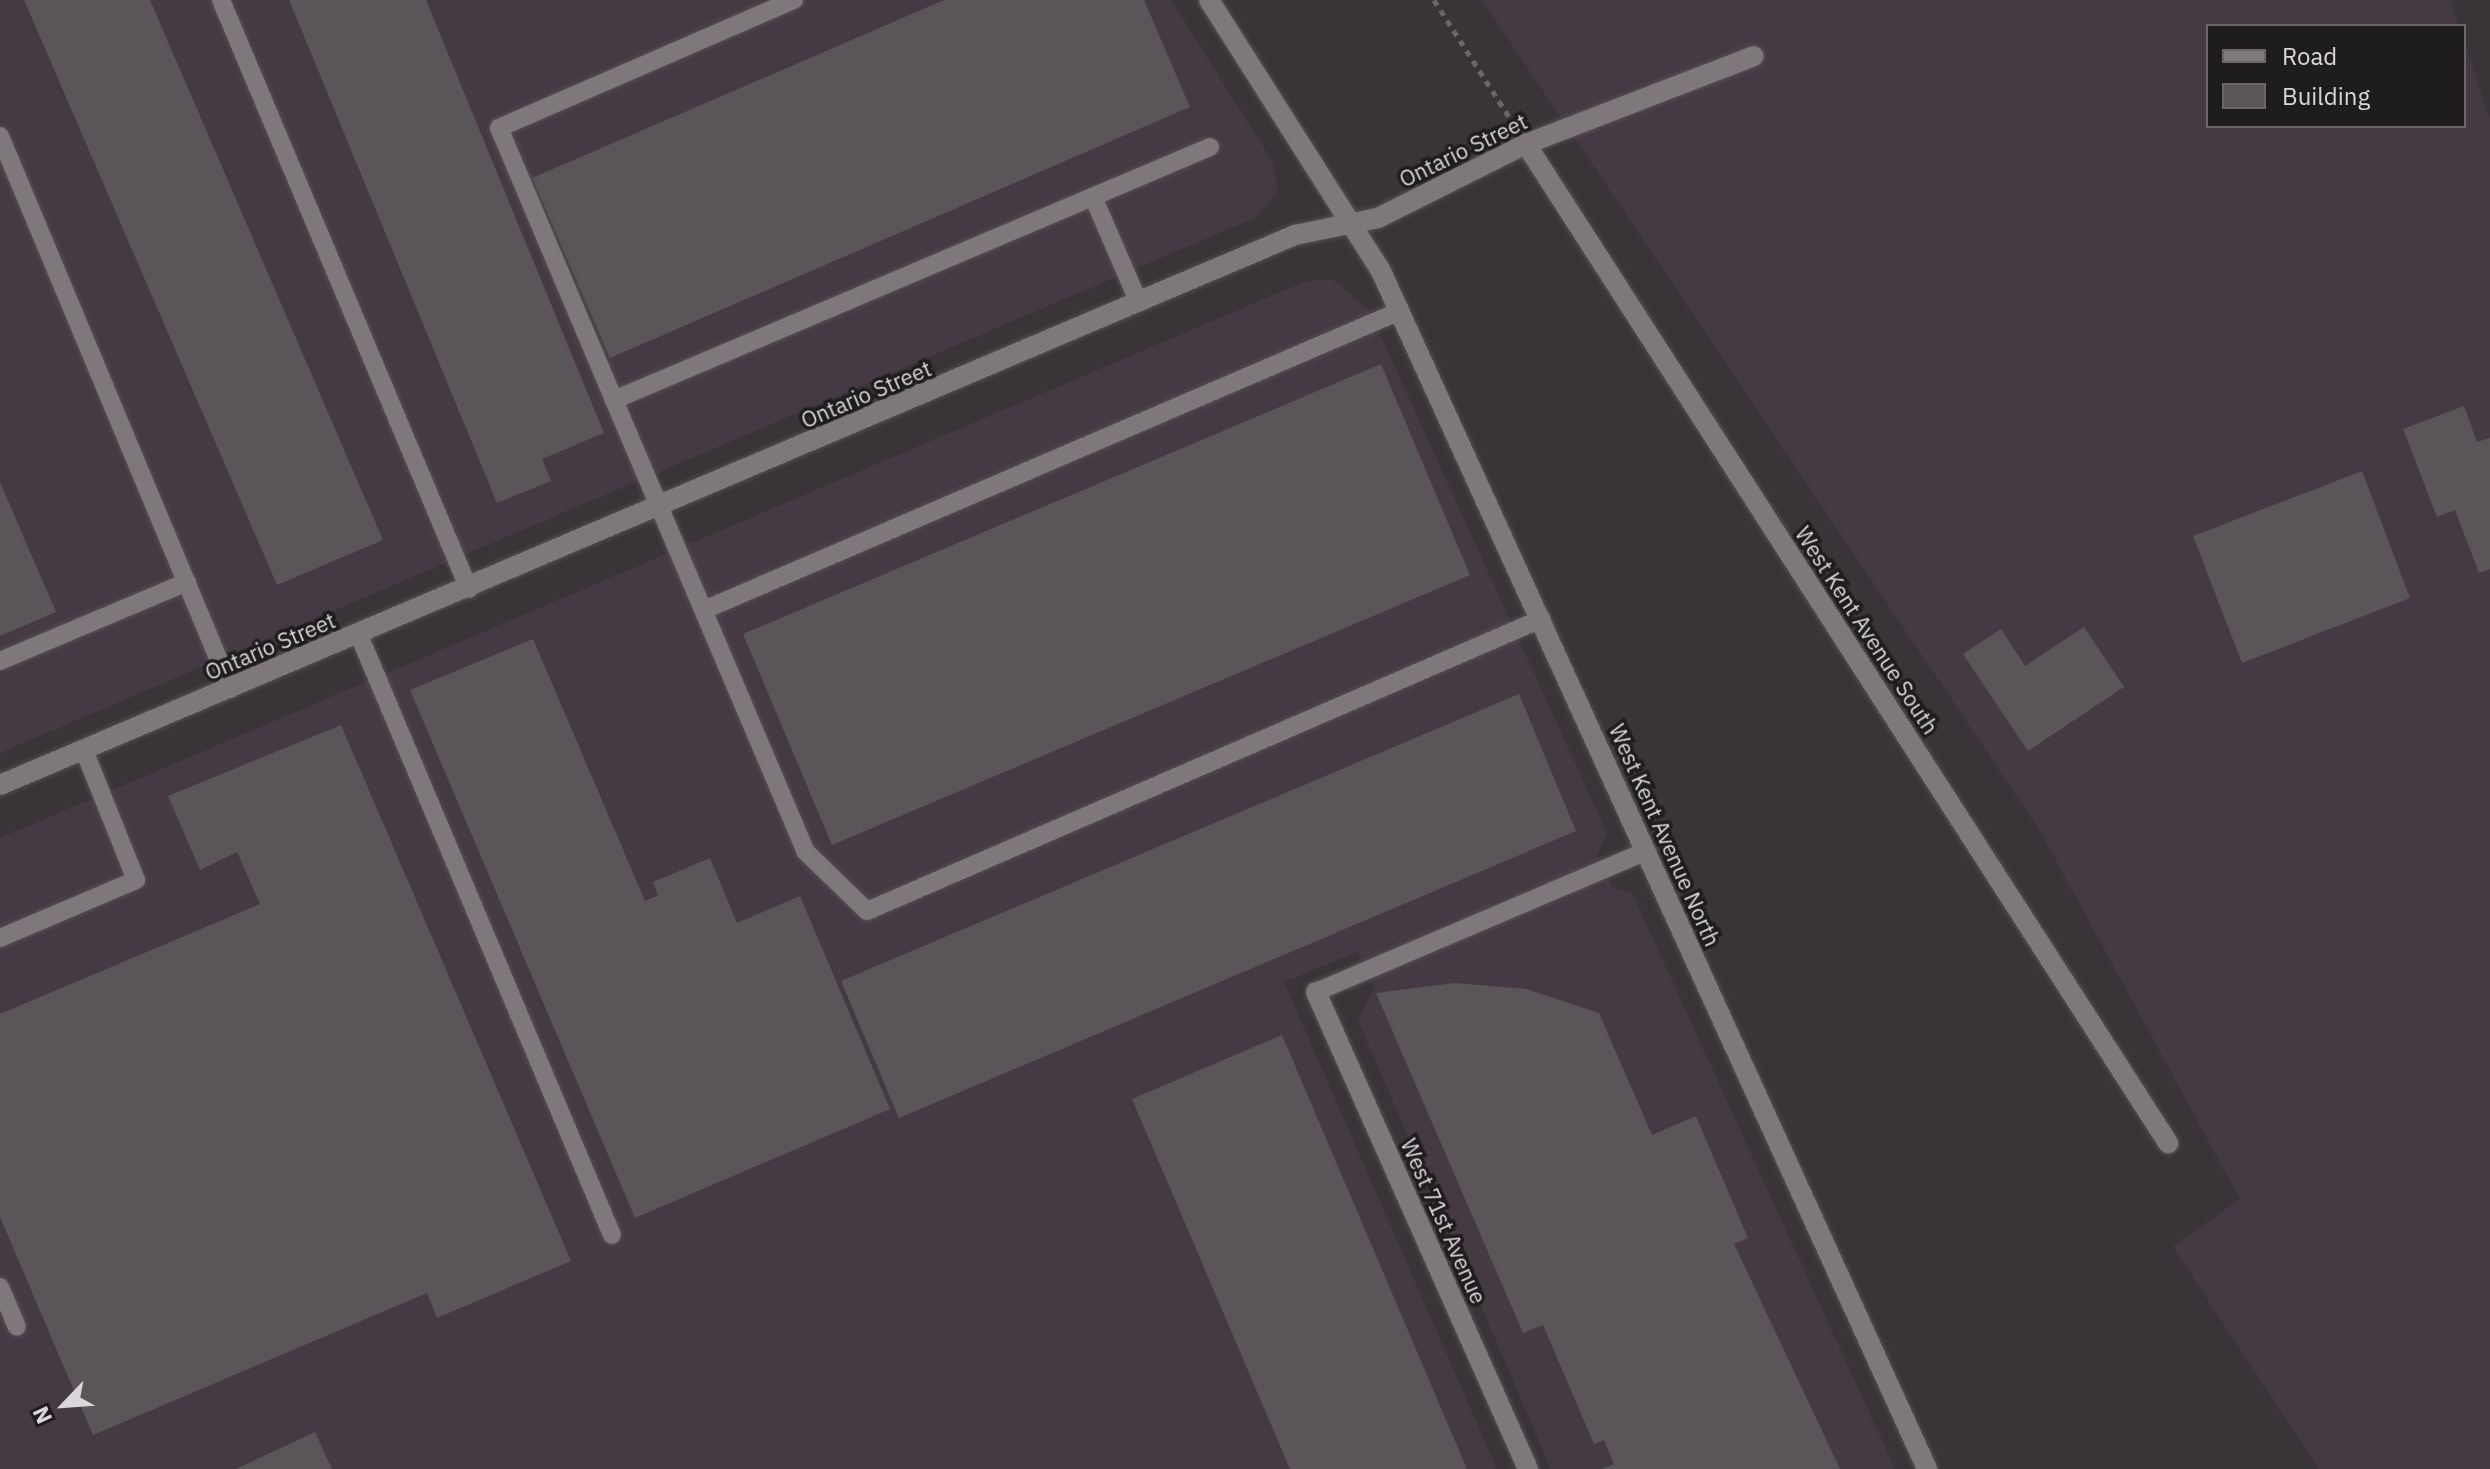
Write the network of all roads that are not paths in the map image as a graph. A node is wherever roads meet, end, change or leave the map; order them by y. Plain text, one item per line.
1 (221, 0) edge
2 (794, 0) edge
3 (1209, 0) edge
4 (1754, 56) dead end
5 (0, 136) edge
6 (1526, 144) junction
7 (1210, 147) dead end
8 (1094, 199) junction
9 (1351, 225) junction
10 (1139, 303) junction
11 (1400, 311) junction
12 (614, 400) junction
13 (661, 509) junction
14 (187, 582) junction
15 (469, 589) junction
16 (704, 610) junction
17 (1541, 619) junction
18 (359, 635) junction
19 (0, 661) edge
20 (231, 689) junction
21 (84, 750) junction
22 (0, 785) edge
23 (1646, 851) junction
24 (0, 938) edge
25 (1316, 992) joint
26 (2168, 1143) dead end
27 (612, 1235) dead end
28 (0, 1287) edge
29 (17, 1327) dead end
30 (1528, 1469) edge
31 (1927, 1469) edge

1 - 15 lane
2 - 12 lane
3 - 9 street, West Kent Avenue North
4 - 6 street, Ontario Street
5 - 14 lane
6 - 9 street, Ontario Street
6 - 26 street, West Kent Avenue South
7 - 8 lane
8 - 10 lane
8 - 12 lane
9 - 10 street, Ontario Street
9 - 11 street, West Kent Avenue North
10 - 13 street, Ontario Street
11 - 16 lane
11 - 17 street, West Kent Avenue North
12 - 13 lane
13 - 15 street, Ontario Street
13 - 16 lane
14 - 19 lane
14 - 20 lane
15 - 18 street, Ontario Street
16 - 17 lane
17 - 23 street, West Kent Avenue North
18 - 20 street, Ontario Street
18 - 27 lane
20 - 21 street, Ontario Street
21 - 22 street, Ontario Street
21 - 24 lane
23 - 25 lane
23 - 31 street, West Kent Avenue North
25 - 30 street, West 71st Avenue
28 - 29 lane

